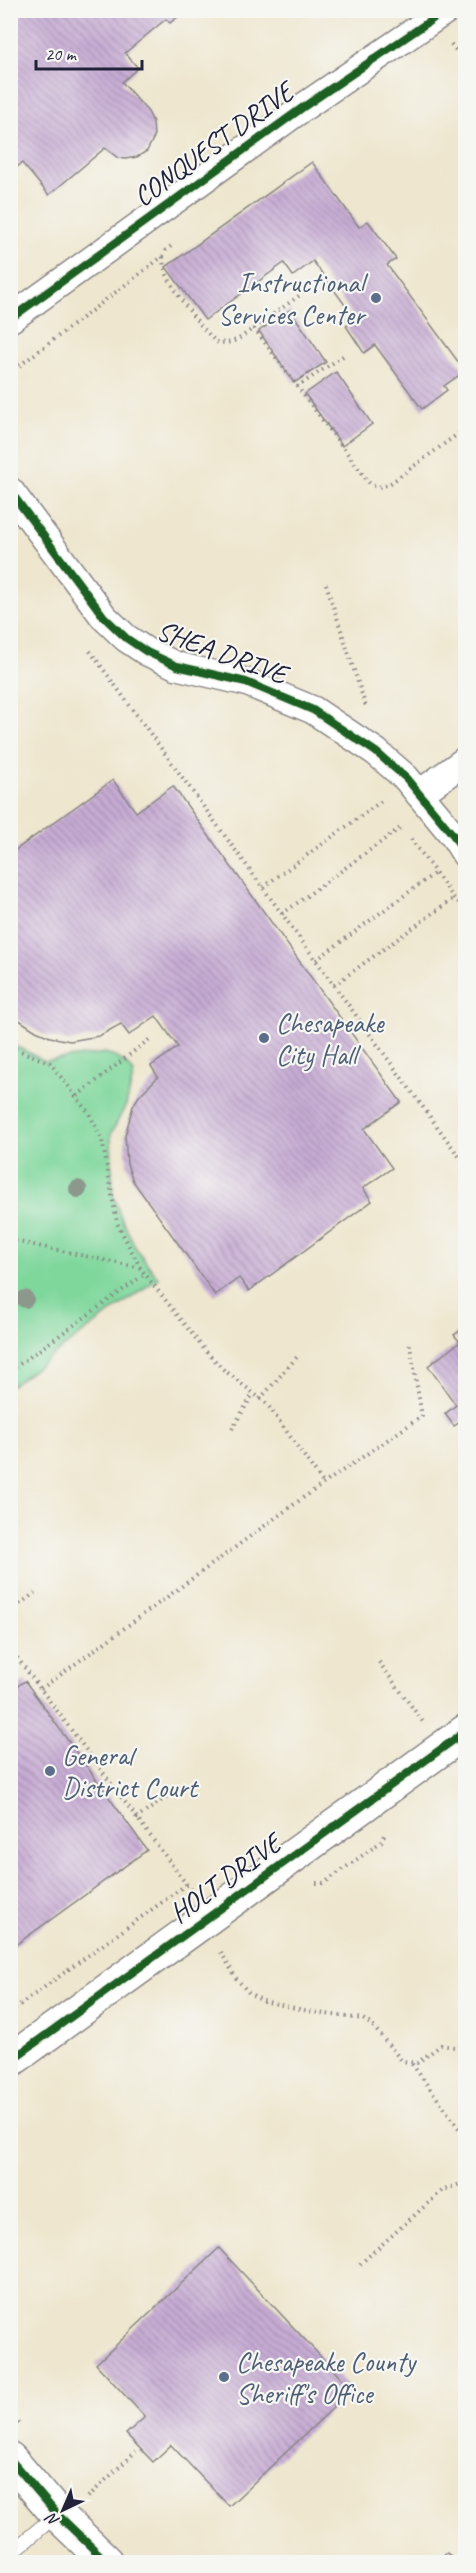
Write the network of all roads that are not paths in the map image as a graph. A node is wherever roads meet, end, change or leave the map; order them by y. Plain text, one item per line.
1 (446, 10) edge
2 (10, 319) edge
3 (10, 491) edge
4 (465, 760) edge
5 (419, 794) junction
6 (465, 855) edge
7 (465, 1731) edge
8 (10, 2061) edge
9 (10, 2459) edge
10 (57, 2514) junction
11 (10, 2554) edge
12 (107, 2562) edge

1 - 2 street, CONQUEST DRIVE
3 - 5 street, SHEA DRIVE
4 - 5 street
5 - 6 street, SHEA DRIVE
7 - 8 street, HOLT DRIVE
9 - 10 street
10 - 11 lane
10 - 12 street

